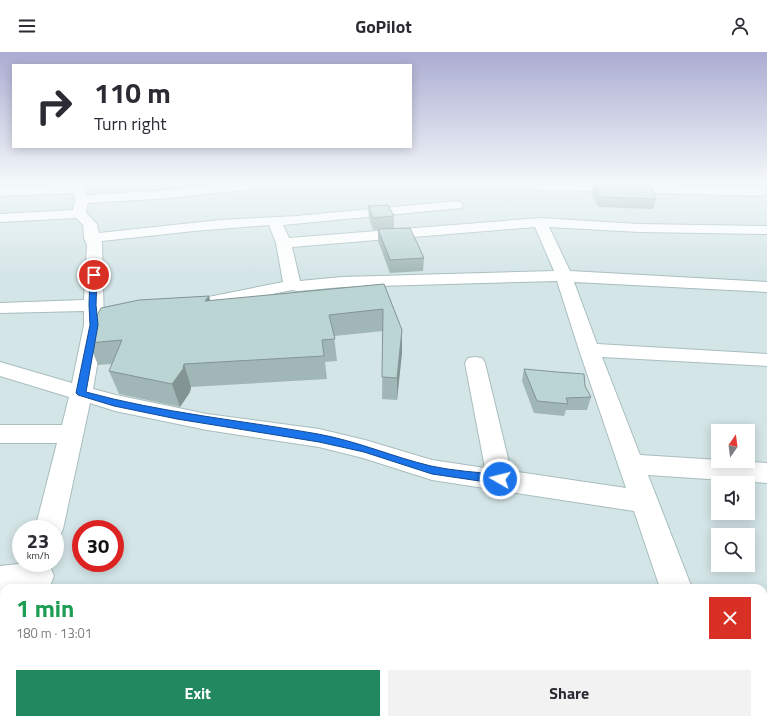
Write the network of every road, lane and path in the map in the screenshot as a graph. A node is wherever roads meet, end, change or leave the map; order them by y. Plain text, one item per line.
1 (87, 215) edge
2 (345, 215) edge
3 (532, 215) edge
4 (548, 215) edge
5 (552, 215) edge
6 (274, 220) junction
7 (767, 230) edge
8 (92, 238) junction
9 (284, 243) junction
10 (564, 276) junction
11 (292, 285) junction
12 (767, 287) edge
13 (0, 308) edge
14 (169, 310) edge
15 (99, 317) junction
16 (589, 350) junction
17 (767, 360) edge
18 (475, 363) dead end
19 (0, 369) edge
20 (81, 393) junction
21 (0, 434) edge
22 (71, 434) junction
23 (631, 464) junction
24 (767, 473) edge
25 (500, 479) junction
26 (643, 501) junction
27 (51, 520) edge
28 (38, 576) edge
29 (0, 580) edge
30 (674, 584) edge

1 - 8 street
2 - 6 street
3 - 9 street
4 - 10 street
5 - 7 street
6 - 8 street
6 - 9 street
8 - 15 street
9 - 11 street
10 - 11 street
10 - 12 street
10 - 16 street
11 - 14 street
13 - 15 street
15 - 20 street
16 - 17 street
16 - 23 street
18 - 25 street
19 - 20 street
20 - 22 street
20 - 25 street
21 - 22 street
22 - 27 street
23 - 24 street
23 - 26 street
25 - 26 street
26 - 30 street
28 - 29 street

